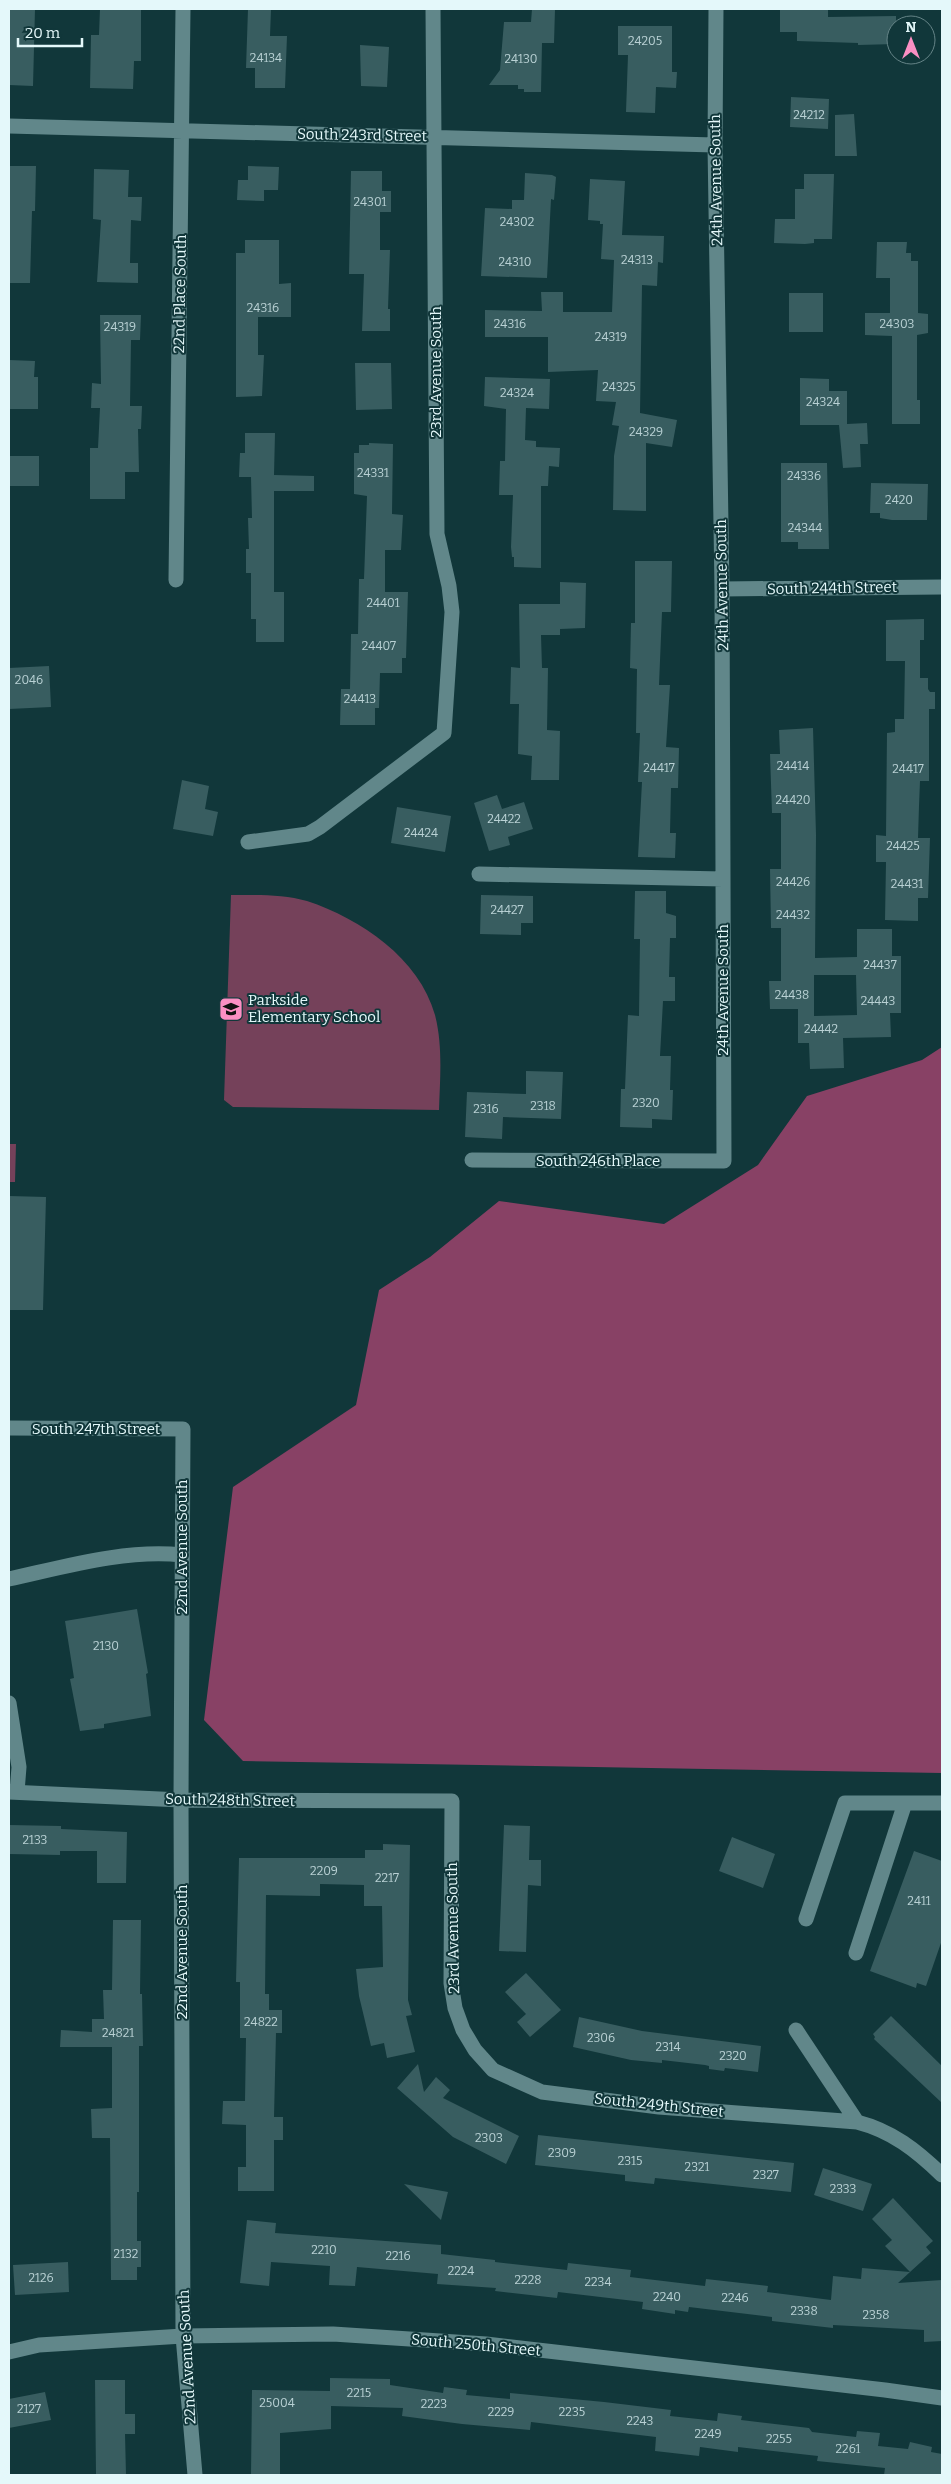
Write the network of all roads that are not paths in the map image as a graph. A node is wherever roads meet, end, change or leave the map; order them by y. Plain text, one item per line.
1 (183, 9) edge
2 (433, 9) edge
3 (716, 9) edge
4 (9, 126) edge
5 (183, 132) junction
6 (434, 136) junction
7 (714, 145) junction
8 (176, 580) dead end
9 (942, 587) edge
10 (722, 589) junction
11 (248, 842) dead end
12 (479, 874) dead end
13 (723, 879) junction
14 (472, 1160) dead end
15 (724, 1161) joint
16 (9, 1428) edge
17 (183, 1429) joint
18 (182, 1555) junction
19 (9, 1579) edge
20 (9, 1703) edge
21 (13, 1792) edge
22 (181, 1800) junction
23 (452, 1801) joint
24 (905, 1802) junction
25 (942, 1803) edge
26 (806, 1919) dead end
27 (856, 1953) dead end
28 (796, 2030) dead end
29 (475, 2050) joint
30 (857, 2122) junction
31 (942, 2175) edge
32 (183, 2336) junction
33 (9, 2352) edge
34 (942, 2398) edge
35 (195, 2475) edge

1 - 5 street, 22nd Place South
2 - 6 street, 23rd Avenue South
3 - 7 street, 24th Avenue South
4 - 5 street, South 243rd Street
5 - 6 street, South 243rd Street
5 - 8 street, 22nd Place South
6 - 7 street, South 243rd Street
6 - 11 street, 23rd Avenue South
7 - 10 street, 24th Avenue South
9 - 10 street, South 244th Street
10 - 13 street, 24th Avenue South
12 - 13 street
13 - 15 street, 24th Avenue South
14 - 15 street, South 246th Place
16 - 17 street, South 247th Street
17 - 18 street, 22nd Avenue South
18 - 19 street
18 - 22 street, 22nd Avenue South
20 - 21 street
21 - 22 street, South 248th Street
22 - 23 street, South 248th Street
22 - 32 street, 22nd Avenue South
23 - 29 street, 23rd Avenue South
24 - 25 street
24 - 26 street
24 - 27 street
28 - 30 street
29 - 30 street, South 249th Street
30 - 31 street, South 249th Street
32 - 33 street, South 250th Street
32 - 34 street, South 250th Street
32 - 35 street, 22nd Avenue South

